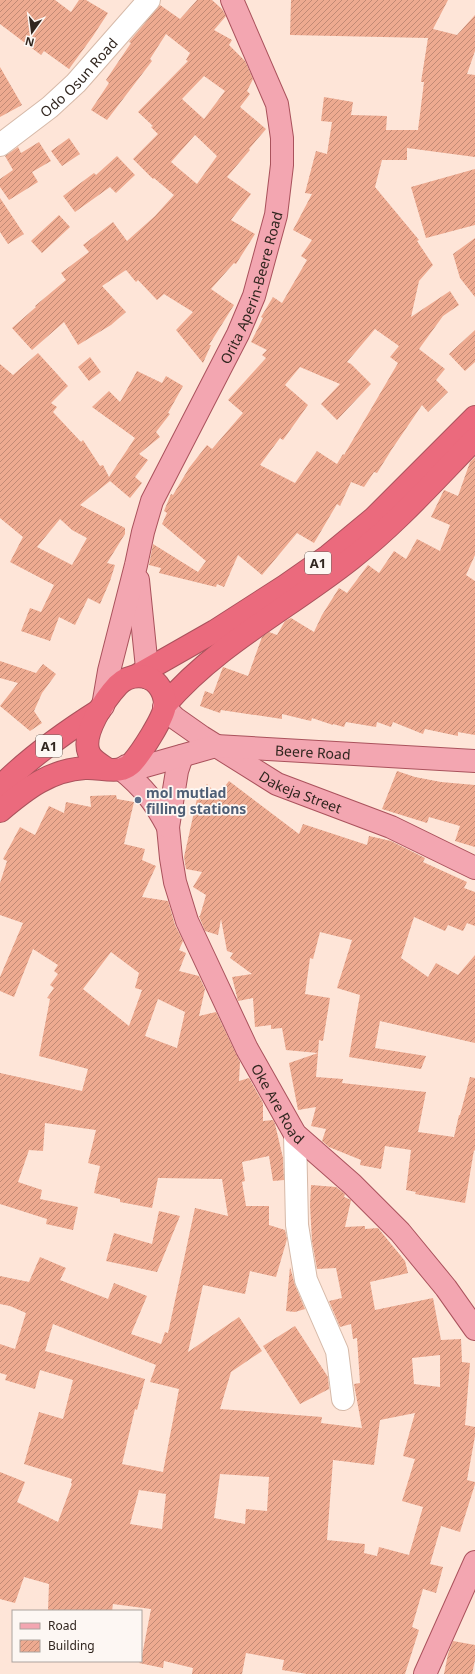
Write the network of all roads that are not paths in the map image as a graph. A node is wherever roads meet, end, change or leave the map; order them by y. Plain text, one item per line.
1 (149, 0) edge
2 (232, 0) edge
3 (0, 146) edge
4 (475, 417) edge
5 (475, 439) edge
6 (445, 459) junction
7 (136, 564) junction
8 (144, 675) junction
9 (165, 706) junction
10 (102, 708) junction
11 (216, 746) junction
12 (182, 756) junction
13 (475, 761) edge
14 (118, 768) junction
15 (0, 787) edge
16 (0, 811) edge
17 (168, 827) junction
18 (475, 868) edge
19 (295, 1134) junction
20 (475, 1329) edge
21 (343, 1399) dead end
22 (475, 1562) edge
23 (425, 1674) edge

1 - 3 street, Odo Osun Road
2 - 7 main road, Orita Aperin-Beere Road
4 - 6 highway, A1
5 - 6 highway, A1
6 - 8 highway, A1
6 - 9 highway, A1
7 - 8 main road, Orita Aperin-Beere Road
7 - 10 main road, Orita Aperin-Beere Road
8 - 9 highway
8 - 10 highway
9 - 11 main road
9 - 14 highway
10 - 14 highway
10 - 15 highway, A1
11 - 12 main road
11 - 13 main road, Beere Road
11 - 18 main road, Dakeja Street
12 - 14 main road
12 - 17 main road, Oke Are Road
14 - 16 highway, A1
14 - 17 main road, Oke Are Road
17 - 19 main road, Oke Are Road
19 - 20 main road, Oke Are Road
19 - 21 street
22 - 23 main road

